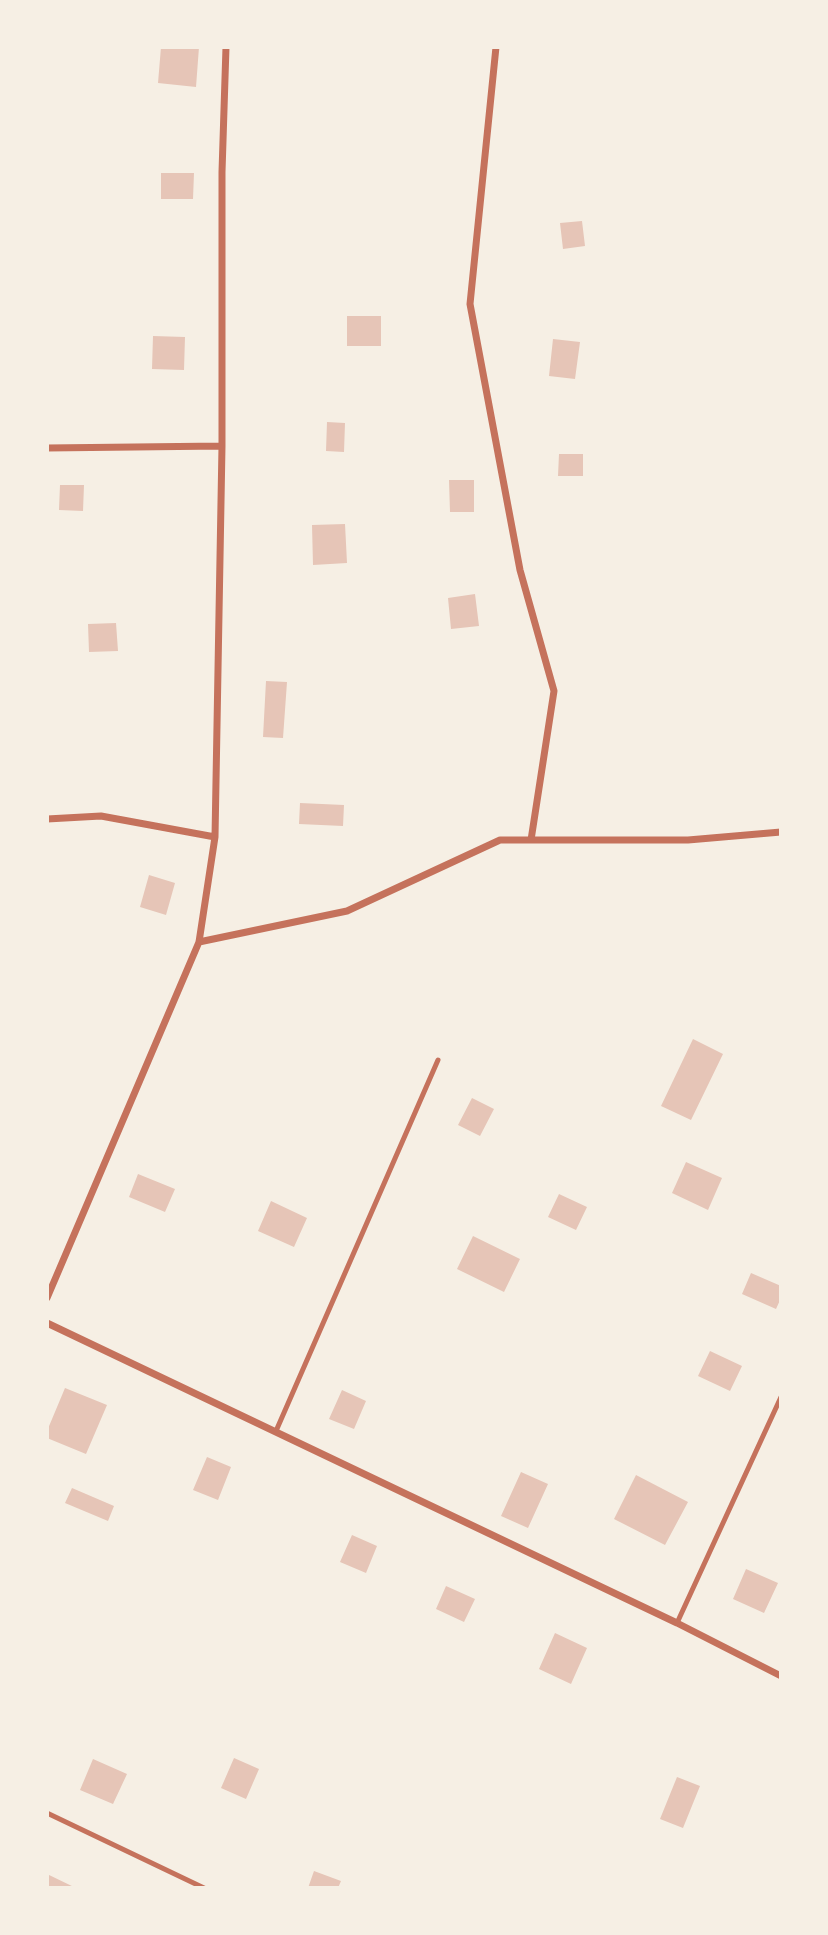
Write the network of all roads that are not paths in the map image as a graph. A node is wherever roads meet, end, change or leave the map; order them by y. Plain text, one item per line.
1 (226, 47) edge
2 (496, 47) edge
3 (222, 446) junction
4 (47, 448) edge
5 (47, 819) edge
6 (781, 832) edge
7 (215, 837) junction
8 (531, 840) junction
9 (199, 942) junction
10 (438, 1060) dead end
11 (47, 1298) edge
12 (47, 1323) edge
13 (781, 1396) edge
14 (276, 1431) junction
15 (677, 1623) junction
16 (781, 1676) edge
17 (47, 1813) edge
18 (204, 1888) edge

1 - 3 street
2 - 8 street
3 - 4 street
3 - 7 street
5 - 7 street
6 - 8 street
7 - 9 street
8 - 9 street
9 - 11 street
10 - 14 lane
12 - 14 street
13 - 15 lane
14 - 15 street
15 - 16 street
17 - 18 lane

